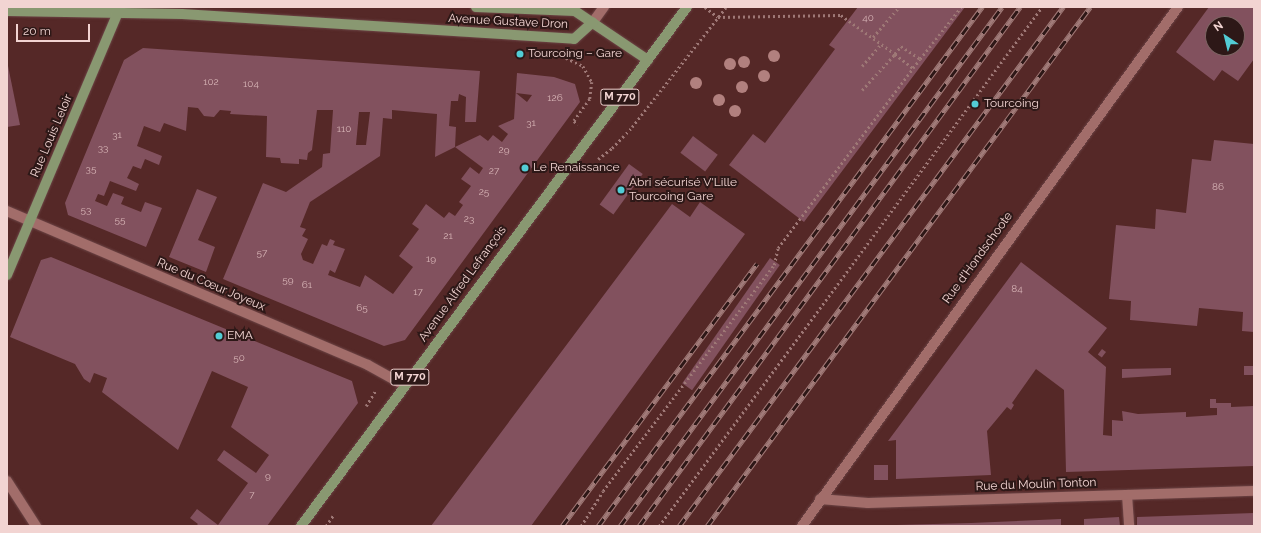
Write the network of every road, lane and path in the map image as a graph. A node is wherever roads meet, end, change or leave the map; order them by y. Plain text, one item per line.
1 (476, 7) edge
2 (604, 7) edge
3 (687, 7) edge
4 (726, 7) edge
5 (899, 7) edge
6 (961, 7) edge
7 (1042, 7) edge
8 (1178, 7) edge
9 (706, 8) edge
10 (119, 10) edge
11 (7, 11) edge
12 (718, 17) junction
13 (593, 22) junction
14 (873, 37) junction
15 (563, 39) junction
16 (881, 44) junction
17 (895, 54) junction
18 (920, 59) junction
19 (648, 60) junction
20 (862, 66) dead end
21 (913, 68) junction
22 (862, 90) dead end
23 (574, 121) dead end
24 (7, 211) edge
25 (30, 222) junction
26 (7, 275) edge
27 (386, 374) junction
28 (404, 385) junction
29 (363, 410) dead end
30 (7, 481) edge
31 (1254, 491) edge
32 (1128, 495) junction
33 (820, 499) junction
34 (36, 526) edge
35 (300, 526) edge
36 (581, 526) edge
37 (659, 526) edge
38 (802, 526) edge
39 (1128, 526) edge

1 - 13 main road, Avenue Gustave Dron
2 - 13 street
3 - 19 main road, M 770
4 - 12 path
5 - 14 path
6 - 18 path
7 - 37 path
8 - 33 street, Rue d'Hondschoote
9 - 12 path
10 - 11 main road, Avenue Gustave Dron
10 - 15 main road, Avenue Gustave Dron
10 - 25 main road, Rue Louis Leloir
12 - 14 path
13 - 15 main road, Avenue Gustave Dron
13 - 19 main road, Avenue Gustave Dron
14 - 16 path
15 - 23 path
16 - 17 path
16 - 20 path
17 - 18 path
17 - 21 path
17 - 22 path
18 - 21 path
19 - 28 main road, Avenue Alfred Lefrançois / M 770
21 - 36 path
24 - 25 street, Rue du Cœur Joyeux
25 - 26 main road, Rue Louis Leloir
25 - 27 street, Rue du Cœur Joyeux
27 - 28 street, Rue du Cœur Joyeux
27 - 29 path
28 - 35 main road, Avenue Alfred Lefrançois / M 770
30 - 34 street
31 - 32 street, Rue du Moulin Tonton
32 - 33 street, Rue du Moulin Tonton
32 - 39 street
33 - 38 street, Rue d'Hondschoote

